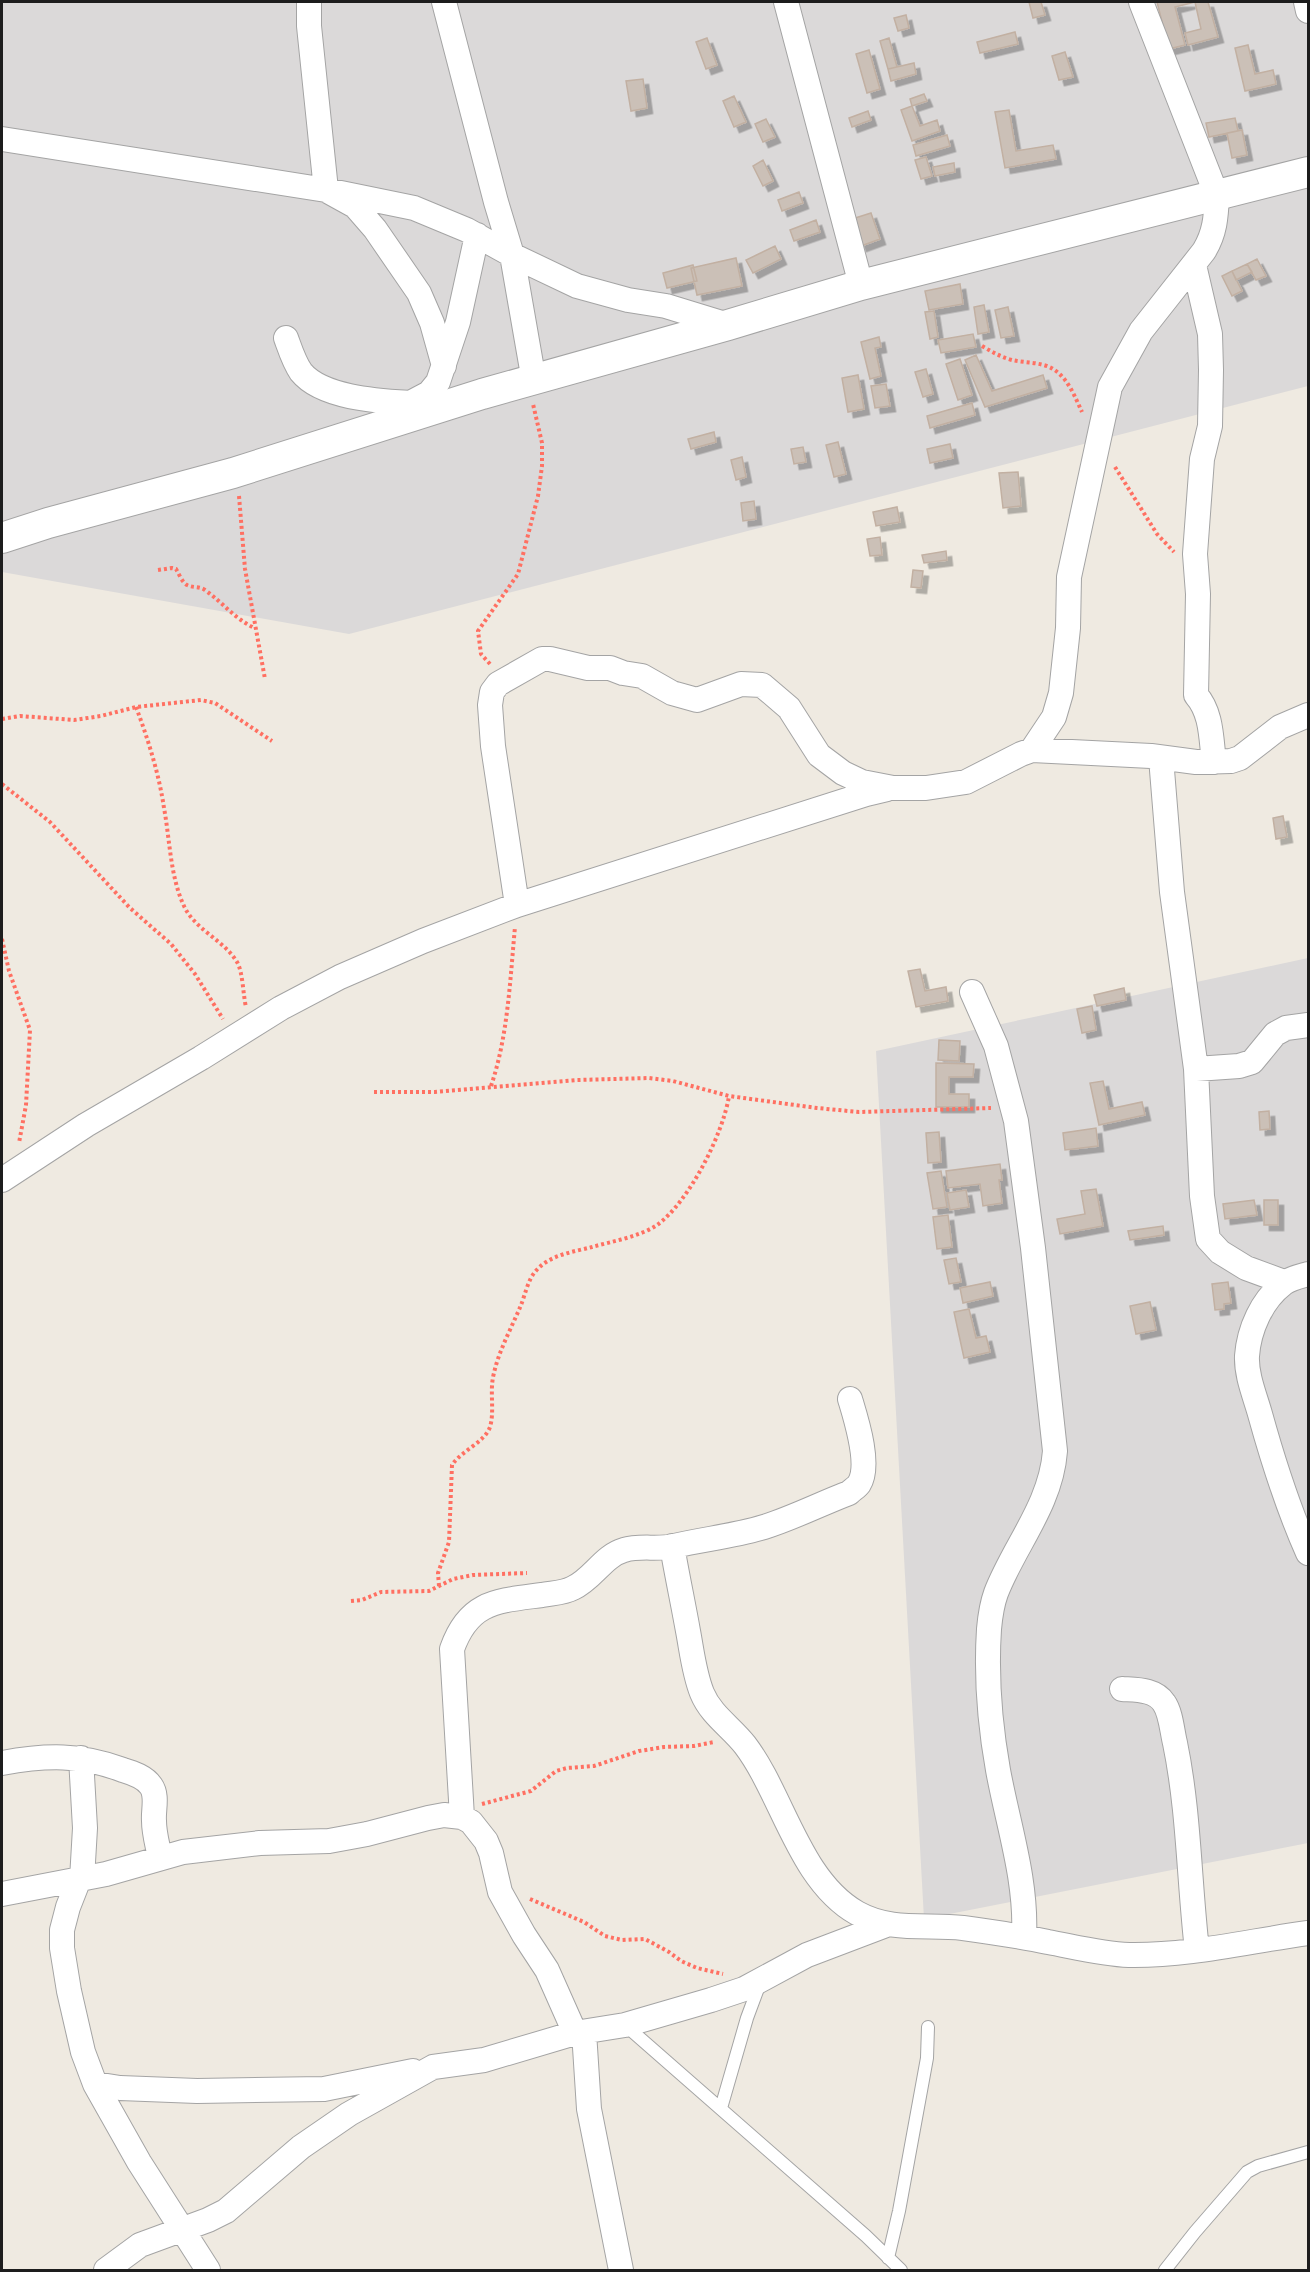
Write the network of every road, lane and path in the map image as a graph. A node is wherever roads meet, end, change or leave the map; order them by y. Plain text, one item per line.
1 (309, 2) edge
2 (444, 2) edge
3 (786, 2) edge
4 (1141, 2) edge
5 (1305, 2) edge
6 (1308, 11) edge
7 (2, 140) edge
8 (1308, 172) edge
9 (326, 190) junction
10 (1217, 196) junction
11 (477, 235) junction
12 (512, 255) junction
13 (1194, 265) junction
14 (861, 285) junction
15 (729, 326) junction
16 (286, 338) dead end
17 (982, 346) dead end
18 (444, 366) junction
19 (531, 382) junction
20 (412, 410) junction
21 (1099, 441) junction
22 (233, 473) junction
23 (2, 538) edge
24 (1177, 556) dead end
25 (158, 570) dead end
26 (255, 628) junction
27 (265, 679) dead end
28 (505, 679) junction
29 (136, 707) junction
30 (1308, 715) edge
31 (2, 719) edge
32 (272, 741) dead end
33 (1032, 750) junction
34 (1161, 758) junction
35 (1214, 762) junction
36 (2, 783) edge
37 (893, 788) junction
38 (517, 905) junction
39 (2, 939) edge
40 (972, 992) dead end
41 (1308, 1025) edge
42 (243, 1032) junction
43 (1196, 1069) junction
44 (491, 1086) junction
45 (374, 1092) dead end
46 (729, 1096) junction
47 (1013, 1107) junction
48 (9, 1175) edge
49 (1308, 1274) edge
50 (1284, 1282) junction
51 (850, 1399) dead end
52 (672, 1546) junction
53 (1308, 1552) edge
54 (533, 1572) dead end
55 (439, 1586) junction
56 (351, 1601) dead end
57 (1122, 1689) dead end
58 (734, 1734) junction
59 (81, 1758) junction
60 (2, 1763) edge
61 (461, 1812) junction
62 (160, 1858) junction
63 (81, 1879) junction
64 (496, 1883) junction
65 (2, 1894) edge
66 (886, 1925) junction
67 (1308, 1933) edge
68 (1024, 1937) junction
69 (1197, 1950) junction
70 (753, 1984) junction
71 (625, 2025) junction
72 (928, 2027) dead end
73 (580, 2033) junction
74 (433, 2067) junction
75 (95, 2085) junction
76 (721, 2108) junction
77 (1308, 2152) edge
78 (183, 2229) junction
79 (888, 2258) junction
80 (106, 2271) edge
81 (208, 2271) edge
82 (621, 2271) edge
83 (901, 2271) edge
84 (1166, 2271) edge

1 - 9 street
2 - 12 street
3 - 14 street
4 - 10 street
5 - 6 street
7 - 9 street
8 - 10 street
9 - 11 street
9 - 18 street
10 - 13 street
10 - 14 street
11 - 12 street
11 - 18 street
12 - 15 street
12 - 19 street
13 - 21 street
13 - 35 street
14 - 15 street
15 - 19 street
16 - 20 street
17 - 21 path
18 - 20 street
19 - 20 street
19 - 28 path
20 - 22 street
21 - 24 path
21 - 33 street
22 - 23 street
22 - 26 path
25 - 26 path
26 - 27 path
28 - 37 street
28 - 38 street
29 - 31 path
29 - 32 path
29 - 42 path
30 - 35 street
33 - 34 street
33 - 37 street
34 - 35 street
34 - 43 street
36 - 42 path
37 - 38 street
38 - 42 street
38 - 44 path
39 - 48 path
40 - 47 street
41 - 43 street
42 - 48 street
43 - 50 street
44 - 45 path
44 - 46 path
46 - 47 path
46 - 55 path
47 - 68 street
49 - 50 street
50 - 53 street
51 - 52 street
52 - 58 street
52 - 61 street
54 - 55 path
55 - 56 path
57 - 69 street
58 - 61 path
58 - 66 street
59 - 60 street
59 - 62 street
59 - 63 street
61 - 62 street
61 - 64 street
62 - 63 street
63 - 65 street
63 - 75 street
64 - 70 path
64 - 73 street
66 - 68 street
66 - 70 street
67 - 69 street
68 - 69 street
70 - 71 street
70 - 76 lane
71 - 73 street
71 - 76 lane
72 - 79 lane
73 - 74 street
73 - 82 street
74 - 75 street
74 - 78 street
75 - 78 street
76 - 79 lane
77 - 84 lane
78 - 80 street
78 - 81 street
79 - 83 lane

